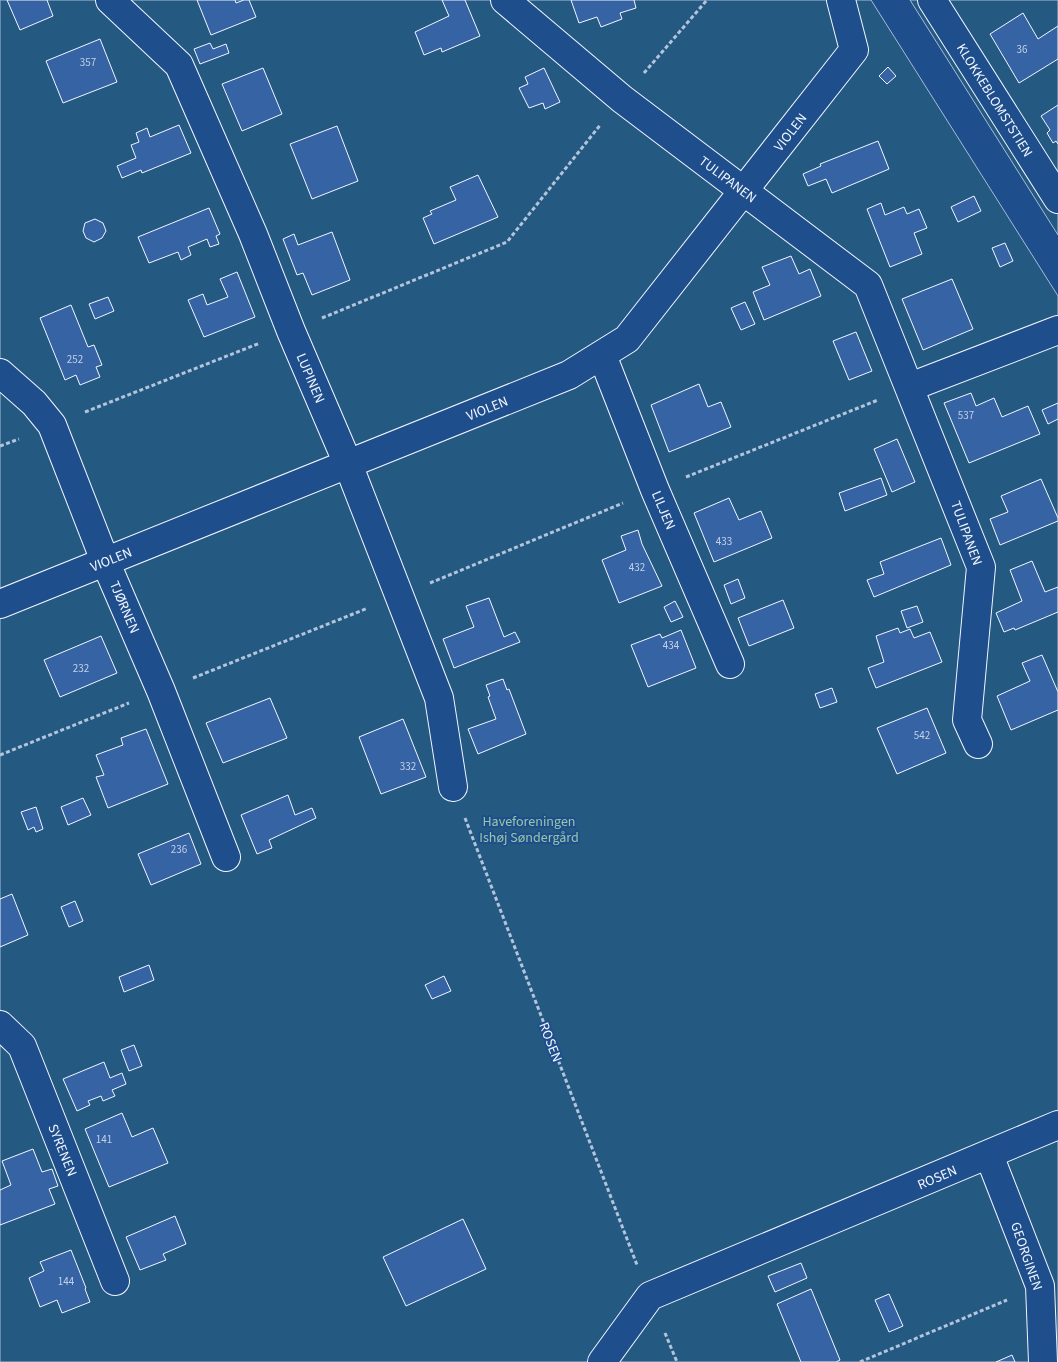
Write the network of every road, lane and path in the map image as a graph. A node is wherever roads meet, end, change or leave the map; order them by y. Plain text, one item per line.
1 (110, 0) edge
2 (506, 0) edge
3 (707, 0) edge
4 (841, 0) edge
5 (932, 0) edge
6 (622, 98) junction
7 (745, 191) junction
8 (1058, 200) edge
9 (1058, 330) edge
10 (292, 331) junction
11 (602, 355) junction
12 (0, 373) edge
13 (910, 387) junction
14 (52, 425) junction
15 (0, 446) edge
16 (348, 464) junction
17 (655, 490) junction
18 (106, 561) junction
19 (400, 596) junction
20 (0, 604) edge
21 (730, 664) dead end
22 (161, 691) junction
23 (978, 744) dead end
24 (0, 755) edge
25 (453, 787) joint
26 (226, 857) dead end
27 (0, 1025) edge
28 (1058, 1125) edge
29 (990, 1155) junction
30 (115, 1281) dead end
31 (1040, 1286) junction
32 (650, 1296) junction
33 (602, 1362) edge
34 (860, 1362) edge
35 (1043, 1362) edge

1 - 10 lane, LUPINEN
2 - 6 lane, TULIPANEN
3 - 6 path
4 - 7 lane, VIOLEN
5 - 8 lane, KLOKKEBLOMSTSTIEN
6 - 7 lane, TULIPANEN
6 - 10 path
7 - 11 lane, VIOLEN
7 - 13 lane, TULIPANEN
9 - 13 lane
10 - 14 path
10 - 16 lane, LUPINEN
11 - 16 lane, VIOLEN
11 - 17 lane, LILJEN
12 - 14 lane, TJØRNEN
13 - 17 path
13 - 23 lane, TULIPANEN
14 - 15 path
14 - 18 lane, TJØRNEN
16 - 18 lane, VIOLEN
16 - 19 lane, LUPINEN
17 - 19 path
17 - 21 lane, LILJEN
18 - 20 lane, VIOLEN
18 - 22 lane, TJØRNEN
19 - 22 path
19 - 25 lane, LUPINEN
22 - 24 path
22 - 26 lane, TJØRNEN
25 - 32 path, ROSEN
27 - 30 lane, SYRENEN
28 - 29 lane, ROSEN
29 - 31 lane, GEORGINEN
29 - 32 lane, ROSEN
31 - 34 path
31 - 35 lane, GEORGINEN
32 - 33 lane

